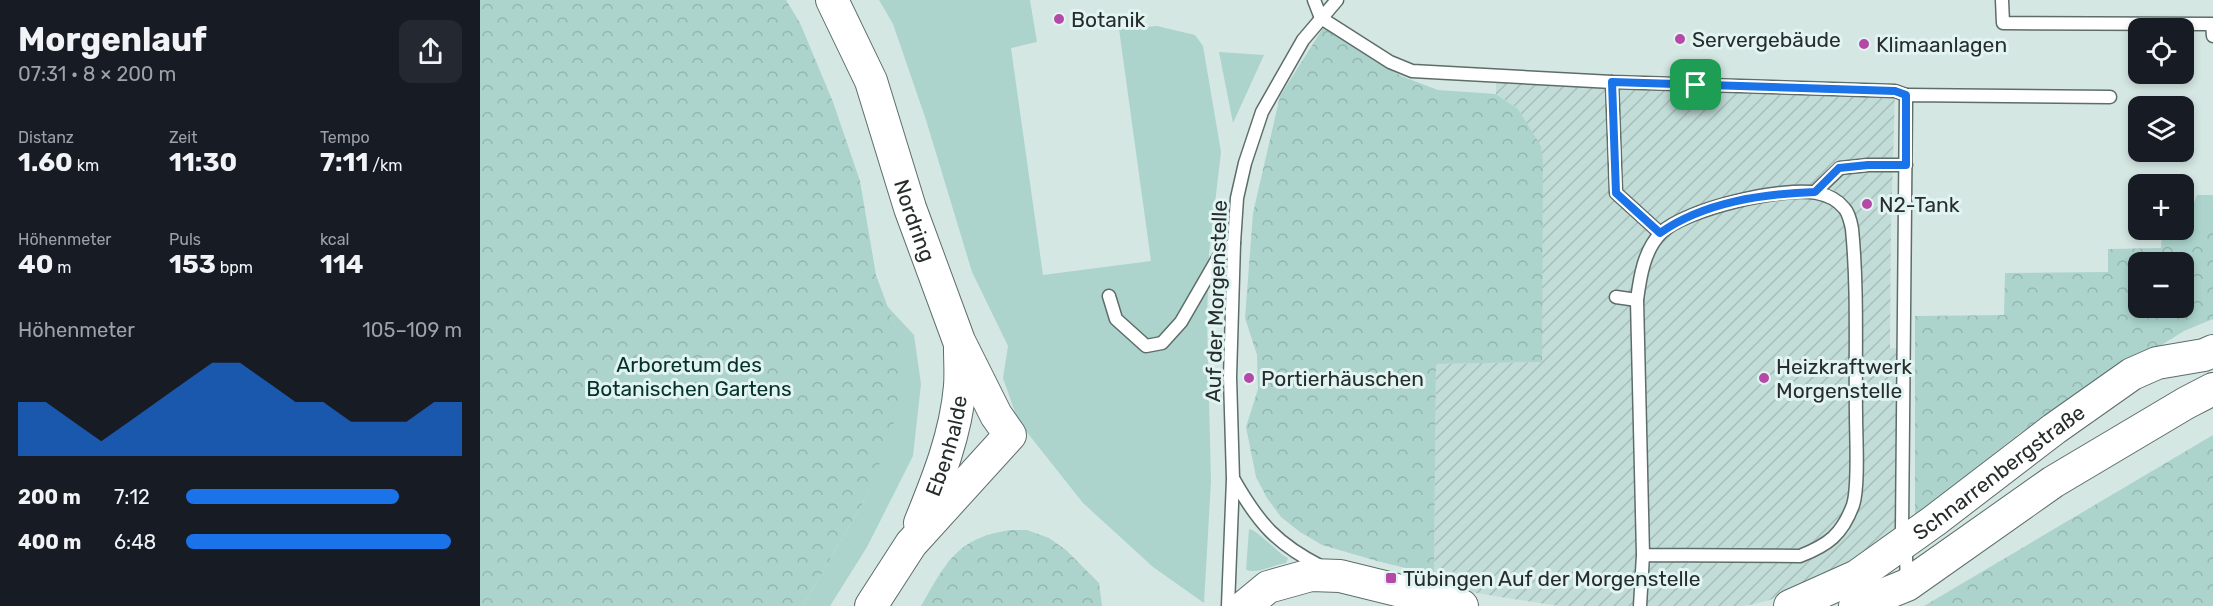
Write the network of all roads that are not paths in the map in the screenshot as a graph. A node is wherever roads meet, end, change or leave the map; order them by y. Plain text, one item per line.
1 (832, 0) edge
2 (1314, 0) edge
3 (1337, 0) edge
4 (2002, 0) edge
5 (1321, 18) junction
6 (2213, 36) edge
7 (1612, 82) junction
8 (1906, 95) junction
9 (2110, 97) dead end
10 (1906, 165) junction
11 (1815, 192) junction
12 (1660, 233) junction
13 (1234, 243) junction
14 (1109, 296) dead end
15 (1616, 297) dead end
16 (1636, 300) junction
17 (959, 341) junction
18 (2213, 351) edge
19 (2213, 389) edge
20 (1010, 435) joint
21 (1233, 479) junction
22 (1900, 541) junction
23 (911, 543) junction
24 (1643, 555) junction
25 (1340, 576) junction
26 (1906, 585) junction
27 (871, 606) edge
28 (1228, 606) edge
29 (1245, 606) edge
30 (1462, 606) edge
31 (1640, 606) edge
32 (1790, 606) edge
33 (1855, 606) edge

1 - 17 street, Nordring
2 - 5 lane
3 - 5 lane, Auf der Morgenstelle
4 - 6 lane
5 - 7 lane
5 - 13 lane, Auf der Morgenstelle
7 - 8 lane
7 - 12 lane
8 - 9 lane
8 - 10 lane
10 - 11 lane
10 - 22 lane
11 - 12 lane
11 - 24 lane
12 - 16 lane
13 - 14 lane
13 - 21 lane, Auf der Morgenstelle
15 - 16 lane
16 - 24 lane
17 - 20 street, Nordring
17 - 23 street, Ebenhalde
18 - 22 street, Schnarrenbergstraße
19 - 26 street, Schnarrenbergstraße
20 - 23 street, Ebenhalde
21 - 25 lane
21 - 28 lane, Auf der Morgenstelle
22 - 26 lane
22 - 32 street, Schnarrenbergstraße
23 - 27 street, Ebenhalde
24 - 31 lane
25 - 29 street
25 - 30 street
26 - 33 street, Schnarrenbergstraße

